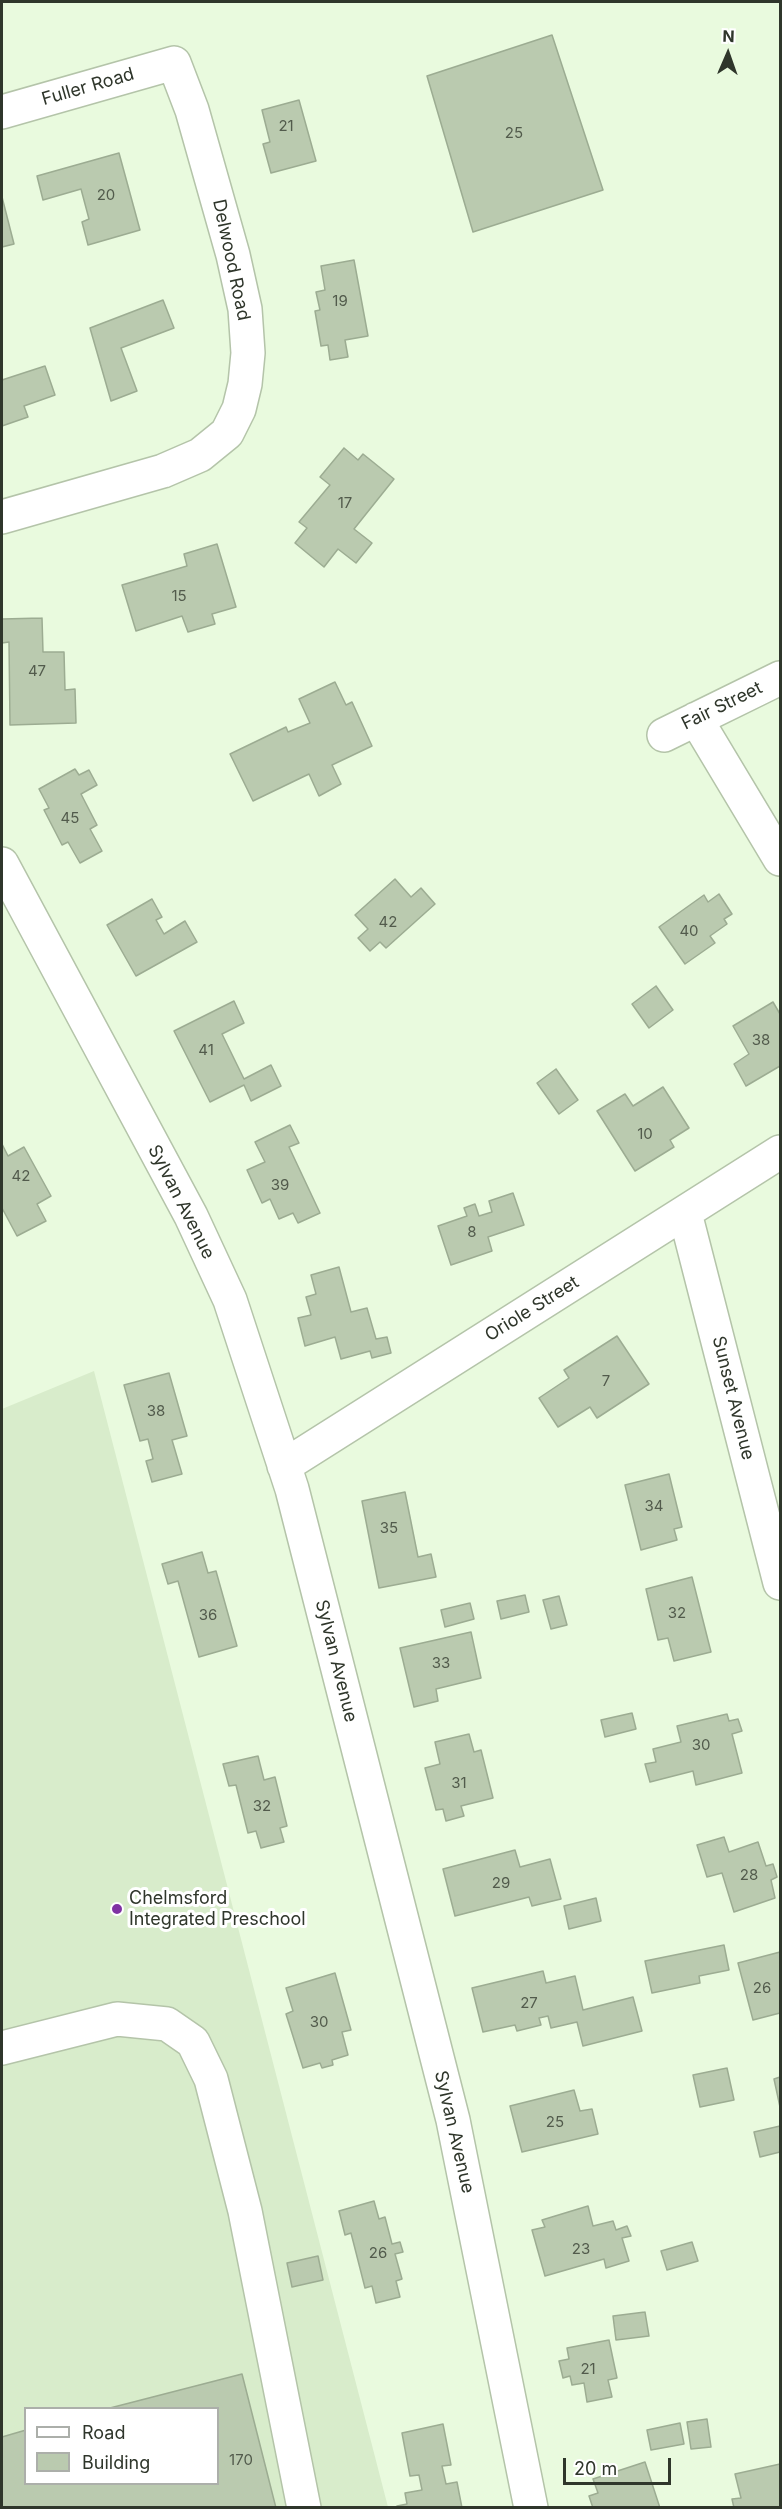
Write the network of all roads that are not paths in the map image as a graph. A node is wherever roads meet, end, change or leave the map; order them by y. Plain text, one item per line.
1 (174, 63) joint
2 (2, 112) edge
3 (2, 517) edge
4 (780, 678) edge
5 (696, 719) junction
6 (664, 735) dead end
7 (780, 859) edge
8 (2, 864) edge
9 (780, 1152) edge
10 (685, 1212) junction
11 (284, 1466) junction
12 (780, 1583) edge
13 (2, 2048) edge
14 (304, 2508) edge
15 (531, 2508) edge

1 - 2 street, Fuller Road
1 - 3 street, Delwood Road
4 - 5 street, Fair Street
5 - 6 street, Fair Street
5 - 7 street
8 - 11 street, Sylvan Avenue
9 - 10 street, Oriole Street
10 - 11 street, Oriole Street
10 - 12 street, Sunset Avenue
11 - 15 street, Sylvan Avenue
13 - 14 street

